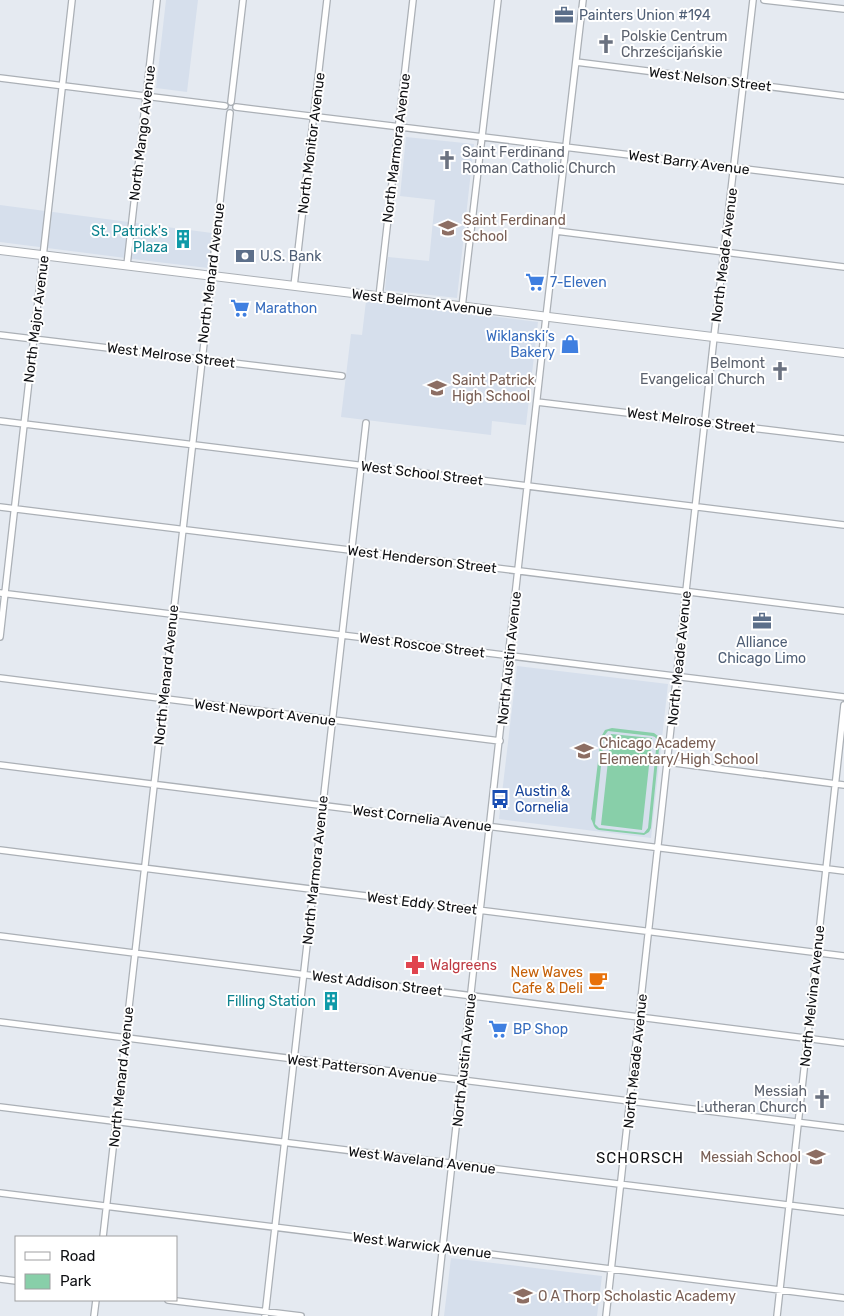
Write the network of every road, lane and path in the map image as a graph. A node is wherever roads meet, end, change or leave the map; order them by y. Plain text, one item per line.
1 (72, 0) edge
2 (157, 0) edge
3 (243, 0) edge
4 (327, 0) edge
5 (413, 0) edge
6 (498, 0) edge
7 (583, 0) edge
8 (753, 0) edge
9 (764, 0) edge
10 (838, 0) edge
11 (841, 9) edge
12 (576, 62) junction
13 (0, 78) edge
14 (743, 83) junction
15 (63, 86) junction
16 (146, 96) junction
17 (844, 96) edge
18 (232, 102) junction
19 (225, 106) junction
20 (236, 107) junction
21 (230, 113) junction
22 (314, 116) junction
23 (398, 126) junction
24 (482, 136) junction
25 (566, 147) junction
26 (734, 167) junction
27 (844, 181) edge
28 (556, 232) junction
29 (0, 250) edge
30 (724, 252) junction
31 (43, 255) junction
32 (127, 265) junction
33 (844, 267) edge
34 (211, 276) junction
35 (294, 286) junction
36 (379, 296) junction
37 (462, 307) junction
38 (546, 317) junction
39 (0, 335) edge
40 (714, 337) junction
41 (34, 339) junction
42 (844, 353) edge
43 (202, 359) junction
44 (342, 376) dead end
45 (537, 402) junction
46 (0, 421) edge
47 (705, 422) junction
48 (366, 423) dead end
49 (24, 424) junction
50 (844, 439) edge
51 (192, 444) junction
52 (361, 465) junction
53 (528, 486) junction
54 (0, 507) edge
55 (696, 507) junction
56 (14, 509) junction
57 (844, 525) edge
58 (182, 529) junction
59 (352, 550) junction
60 (518, 571) junction
61 (686, 592) junction
62 (2, 593) edge
63 (844, 611) edge
64 (173, 614) junction
65 (342, 635) junction
66 (0, 637) edge
67 (509, 656) junction
68 (677, 677) junction
69 (0, 678) edge
70 (844, 698) edge
71 (163, 699) junction
72 (844, 705) edge
73 (332, 720) junction
74 (500, 741) junction
75 (668, 762) junction
76 (0, 765) edge
77 (154, 784) junction
78 (836, 784) junction
79 (844, 784) edge
80 (322, 805) junction
81 (490, 826) junction
82 (658, 848) junction
83 (0, 850) edge
84 (144, 868) junction
85 (826, 869) junction
86 (844, 871) edge
87 (313, 889) junction
88 (481, 910) junction
89 (649, 932) junction
90 (0, 936) edge
91 (135, 953) junction
92 (817, 953) junction
93 (844, 956) edge
94 (303, 974) junction
95 (471, 995) junction
96 (640, 1017) junction
97 (0, 1022) edge
98 (125, 1038) junction
99 (808, 1038) junction
100 (844, 1043) edge
101 (294, 1059) junction
102 (462, 1080) junction
103 (630, 1101) junction
104 (0, 1107) edge
105 (116, 1122) junction
106 (798, 1123) junction
107 (844, 1128) edge
108 (284, 1143) junction
109 (452, 1164) junction
110 (621, 1184) junction
111 (0, 1193) edge
112 (106, 1206) junction
113 (789, 1206) junction
114 (844, 1212) edge
115 (275, 1227) junction
116 (103, 1236) edge
117 (443, 1248) junction
118 (612, 1269) junction
119 (0, 1279) edge
120 (15, 1281) edge
121 (780, 1290) junction
122 (844, 1298) edge
123 (96, 1301) edge
124 (175, 1301) edge
125 (265, 1314) edge
126 (94, 1316) edge
127 (301, 1316) edge
128 (435, 1316) edge
129 (606, 1316) edge
130 (777, 1316) edge

1 - 15 street, North Major Avenue
2 - 16 street, North Mango Avenue
3 - 18 street
4 - 22 street, North Monitor Avenue
5 - 23 street, North Marmora Avenue
6 - 24 street
7 - 12 street, North Austin Avenue
8 - 14 street, North Meade Avenue
9 - 11 street
10 - 11 street
12 - 14 street, West Nelson Street
12 - 25 street, North Austin Avenue
13 - 15 street
14 - 17 street, West Nelson Street
14 - 26 street, North Meade Avenue
15 - 16 street
15 - 31 street, North Major Avenue
16 - 19 street
16 - 32 street, North Mango Avenue
18 - 19 street
18 - 20 street
19 - 21 street
20 - 21 street
20 - 22 street, West Barry Avenue
21 - 34 street, North Menard Avenue
22 - 23 street, West Barry Avenue
22 - 35 street, North Monitor Avenue
23 - 24 street, West Barry Avenue
23 - 36 street, North Marmora Avenue
24 - 25 street, West Barry Avenue
24 - 37 street
25 - 26 street, West Barry Avenue
25 - 28 street, North Austin Avenue
26 - 27 street, West Barry Avenue
26 - 30 street, North Meade Avenue
28 - 30 street
28 - 38 street, North Austin Avenue
29 - 31 main road, West Belmont Avenue
30 - 33 street
30 - 40 street, North Meade Avenue
31 - 32 main road, West Belmont Avenue
31 - 41 street, North Major Avenue
32 - 34 main road, West Belmont Avenue
34 - 35 main road, West Belmont Avenue
34 - 43 street, North Menard Avenue
35 - 36 main road, West Belmont Avenue
36 - 37 main road, West Belmont Avenue
37 - 38 main road, West Belmont Avenue
38 - 40 main road, West Belmont Avenue
38 - 45 street, North Austin Avenue
39 - 41 street, West Melrose Street
40 - 42 main road, West Belmont Avenue
40 - 47 street, North Meade Avenue
41 - 43 street, West Melrose Street
41 - 49 street, North Major Avenue
43 - 44 street, West Melrose Street
43 - 51 street, North Menard Avenue
45 - 47 street, West Melrose Street
45 - 53 street, North Austin Avenue
46 - 49 street, West School Street
47 - 50 street, West Melrose Street
47 - 55 street, North Meade Avenue
48 - 52 street, North Marmora Avenue
49 - 51 street, West School Street
49 - 56 street, North Major Avenue
51 - 52 street, West School Street
51 - 58 street, North Menard Avenue
52 - 53 street, West School Street
52 - 59 street, North Marmora Avenue
53 - 55 street, West School Street
53 - 60 street, North Austin Avenue
54 - 56 street, West Henderson Street
55 - 57 street, West School Street
55 - 61 street, North Meade Avenue
56 - 58 street, West Henderson Street
56 - 62 street, North Major Avenue
58 - 59 street, West Henderson Street
58 - 64 street, North Menard Avenue
59 - 60 street, West Henderson Street
59 - 65 street, North Marmora Avenue
60 - 61 street, West Henderson Street
60 - 67 street, North Austin Avenue
61 - 63 street, West Henderson Street
61 - 68 street, North Meade Avenue
62 - 64 street, West Roscoe Street
62 - 66 street, North Major Avenue
64 - 65 street, West Roscoe Street
64 - 71 street, North Menard Avenue
65 - 67 street, West Roscoe Street
65 - 73 street, North Marmora Avenue
67 - 68 street, West Roscoe Street
67 - 74 street, North Austin Avenue
68 - 70 street, West Roscoe Street
68 - 75 street, North Meade Avenue
69 - 71 street, West Newport Avenue
71 - 73 street, West Newport Avenue
71 - 77 street, North Menard Avenue
72 - 78 street, North Melvina Avenue
73 - 74 street, West Newport Avenue
73 - 80 street, North Marmora Avenue
74 - 81 street, North Austin Avenue
75 - 78 street
75 - 82 street, North Meade Avenue
76 - 77 street, West Cornelia Avenue
77 - 80 street, West Cornelia Avenue
77 - 84 street, North Menard Avenue
78 - 79 street
78 - 85 street, North Melvina Avenue
80 - 81 street, West Cornelia Avenue
80 - 87 street, North Marmora Avenue
81 - 82 street, West Cornelia Avenue
81 - 88 street, North Austin Avenue
82 - 85 street, West Cornelia Avenue
82 - 89 street, North Meade Avenue
83 - 84 street, West Eddy Street
84 - 87 street, West Eddy Street
84 - 91 street, North Menard Avenue
85 - 86 street, West Cornelia Avenue
85 - 92 street, North Melvina Avenue
87 - 88 street, West Eddy Street
87 - 94 street, North Marmora Avenue
88 - 89 street, West Eddy Street
88 - 95 street, North Austin Avenue
89 - 92 street, West Eddy Street
89 - 96 street, North Meade Avenue
90 - 91 street, West Addison Street
91 - 94 street, West Addison Street
91 - 98 street, North Menard Avenue
92 - 93 street, West Eddy Street
92 - 99 street, North Melvina Avenue
94 - 95 street, West Addison Street
94 - 101 street, North Marmora Avenue
95 - 96 street, West Addison Street
95 - 102 street, North Austin Avenue
96 - 99 street, West Addison Street
96 - 103 street, North Meade Avenue
97 - 98 street, West Patterson Avenue
98 - 101 street, West Patterson Avenue
98 - 105 street, North Menard Avenue
99 - 100 street, West Addison Street
99 - 106 street, North Melvina Avenue
101 - 102 street, West Patterson Avenue
101 - 108 street, North Marmora Avenue
102 - 103 street, West Patterson Avenue
102 - 109 street, North Austin Avenue
103 - 106 street, West Patterson Avenue
103 - 110 street, North Meade Avenue
104 - 105 street, West Waveland Avenue
105 - 108 street, West Waveland Avenue
105 - 112 street, North Menard Avenue
106 - 107 street, West Patterson Avenue
106 - 113 street, North Melvina Avenue
108 - 109 street, West Waveland Avenue
108 - 115 street, North Marmora Avenue
109 - 110 street, West Waveland Avenue
109 - 117 street, North Austin Avenue
110 - 113 street, West Waveland Avenue
110 - 118 street, North Meade Avenue
111 - 112 street, West Warwick Avenue
112 - 115 street, West Warwick Avenue
112 - 116 street, North Menard Avenue
113 - 114 street, West Waveland Avenue
113 - 121 street, North Melvina Avenue
115 - 117 street, West Warwick Avenue
115 - 125 street, North Marmora Avenue
117 - 118 street, West Warwick Avenue
117 - 128 street, North Austin Avenue
118 - 121 street, West Warwick Avenue
118 - 129 street, North Meade Avenue
119 - 120 street
121 - 122 street, West Warwick Avenue
121 - 130 street, North Melvina Avenue
123 - 126 street
124 - 125 street
125 - 127 street

